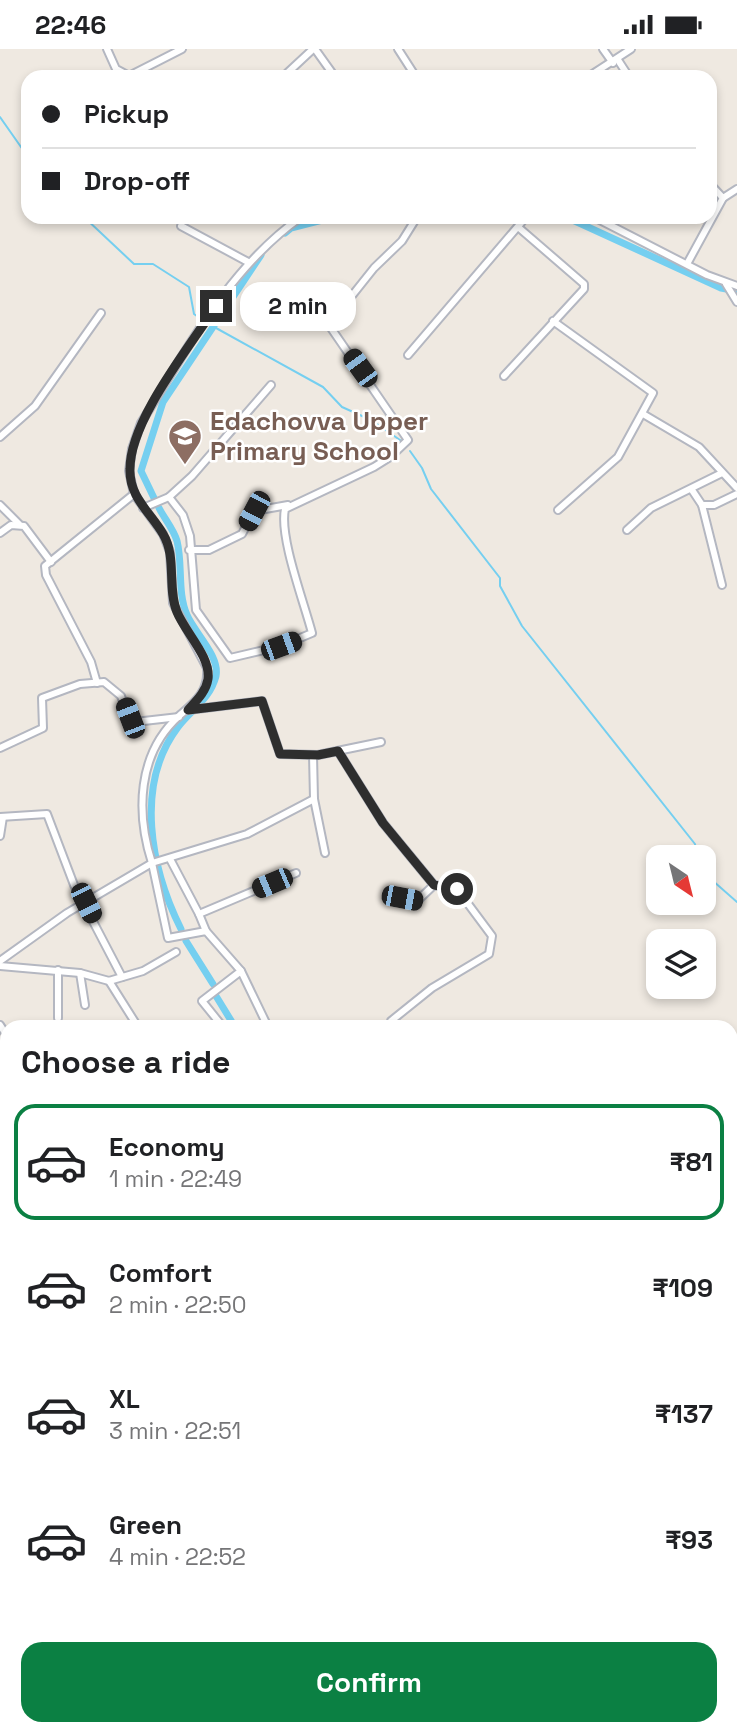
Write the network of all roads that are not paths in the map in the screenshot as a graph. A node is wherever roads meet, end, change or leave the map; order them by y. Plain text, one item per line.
1 (107, 49) edge
2 (182, 49) edge
3 (314, 49) edge
4 (398, 49) edge
5 (603, 49) edge
6 (631, 49) edge
7 (615, 62) junction
8 (118, 70) edge
9 (141, 70) edge
10 (291, 70) edge
11 (330, 70) edge
12 (412, 70) edge
13 (601, 70) edge
14 (622, 70) edge
15 (737, 189) edge
16 (717, 192) edge
17 (723, 198) junction
18 (717, 209) edge
19 (291, 224) edge
20 (412, 224) edge
21 (520, 224) edge
22 (608, 224) edge
23 (709, 224) edge
24 (181, 226) dead end
25 (518, 227) junction
26 (248, 262) junction
27 (687, 264) junction
28 (726, 284) junction
29 (737, 286) edge
30 (737, 302) edge
31 (101, 313) dead end
32 (553, 321) junction
33 (408, 355) dead end
34 (504, 376) dead end
35 (271, 384) dead end
36 (643, 414) junction
37 (0, 437) edge
38 (722, 473) junction
39 (737, 488) edge
40 (692, 490) junction
41 (134, 494) junction
42 (737, 494) edge
43 (169, 497) junction
44 (290, 504) junction
45 (0, 505) edge
46 (702, 505) junction
47 (143, 508) junction
48 (558, 510) dead end
49 (19, 524) junction
50 (627, 530) dead end
51 (0, 533) edge
52 (189, 549) junction
53 (51, 562) junction
54 (722, 585) dead end
55 (97, 683) junction
56 (188, 710) junction
57 (179, 716) junction
58 (380, 742) dead end
59 (0, 748) edge
60 (338, 751) junction
61 (313, 755) junction
62 (314, 799) junction
63 (1, 817) edge
64 (0, 836) edge
65 (325, 853) dead end
66 (170, 859) junction
67 (152, 863) junction
68 (296, 873) dead end
69 (434, 885) junction
70 (402, 898) dead end
71 (86, 903) junction
72 (199, 914) junction
73 (206, 931) junction
74 (176, 953) dead end
75 (0, 964) edge
76 (58, 970) junction
77 (241, 971) junction
78 (80, 973) junction
79 (122, 977) junction
80 (109, 981) junction
81 (85, 1005) dead end
82 (58, 1018) dead end
83 (134, 1020) edge
84 (218, 1020) edge
85 (265, 1020) edge
86 (392, 1020) edge

1 - 8 street
2 - 9 street
3 - 10 street
3 - 11 street
4 - 12 street
5 - 7 street
6 - 7 street
7 - 13 street
7 - 14 street
15 - 17 street
16 - 17 street
17 - 18 street
19 - 26 street
20 - 44 street
21 - 25 street
22 - 27 street
23 - 27 street
24 - 26 street
25 - 32 street
25 - 33 street
26 - 41 street
27 - 28 street
28 - 29 street
28 - 30 street
31 - 37 street
32 - 34 street
32 - 36 street
35 - 43 street
36 - 38 street
36 - 48 street
38 - 39 street
38 - 40 street
40 - 46 street
40 - 50 street
41 - 47 street
41 - 53 street
42 - 46 street
43 - 47 street
43 - 52 street
44 - 52 street
44 - 52 street
45 - 49 street
46 - 54 street
47 - 56 street
49 - 51 street
49 - 53 street
53 - 55 street
55 - 57 street
55 - 59 street
56 - 57 street
56 - 61 street
57 - 67 street
58 - 60 street
60 - 61 street
60 - 69 street
61 - 62 street
62 - 65 street
62 - 66 street
63 - 64 street
63 - 71 street
66 - 67 street
66 - 72 street
67 - 71 street
67 - 73 street
68 - 72 street
69 - 70 street
69 - 86 street
71 - 75 street
71 - 79 street
72 - 73 street
73 - 77 street
74 - 79 street
75 - 76 street
76 - 78 street
76 - 82 street
77 - 84 street
77 - 85 street
78 - 80 street
78 - 81 street
79 - 80 street
80 - 83 street

